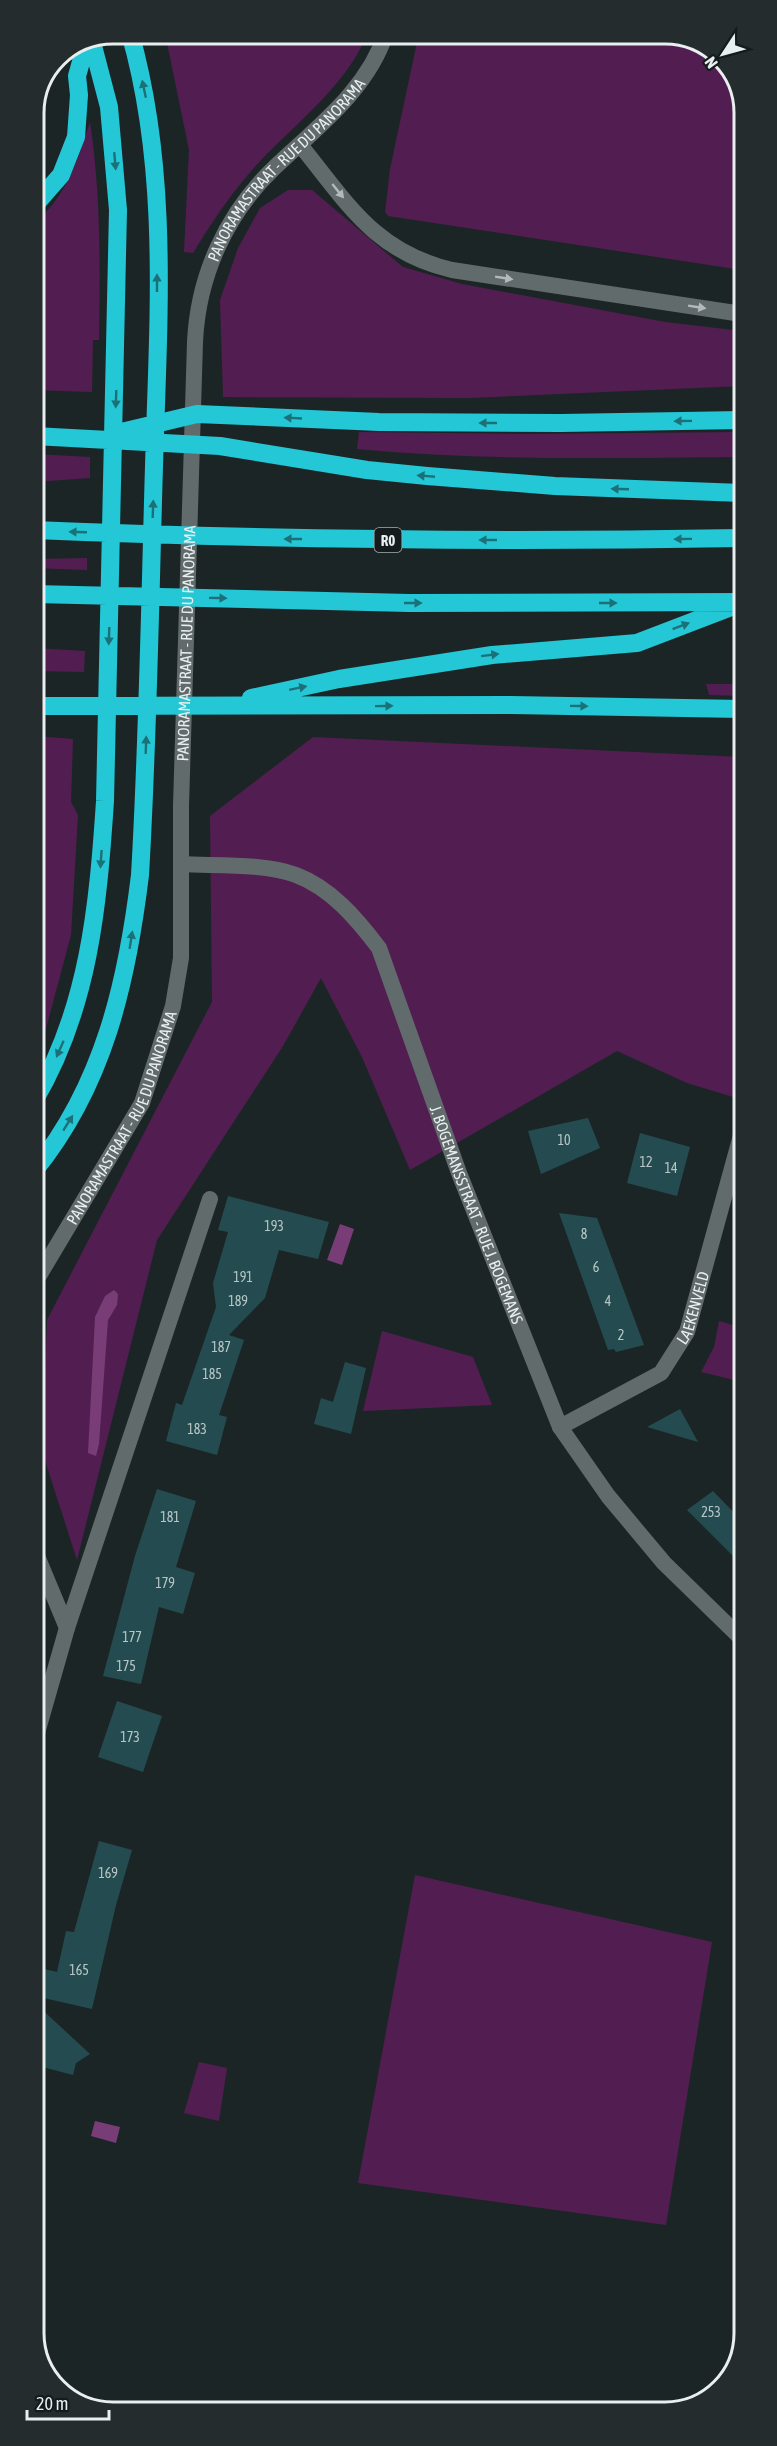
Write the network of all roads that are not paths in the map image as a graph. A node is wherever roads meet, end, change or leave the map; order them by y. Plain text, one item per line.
1 (133, 44) edge
2 (381, 44) edge
3 (93, 47) edge
4 (84, 50) edge
5 (301, 146) junction
6 (44, 194) edge
7 (734, 313) edge
8 (734, 420) edge
9 (44, 436) edge
10 (95, 439) junction
11 (734, 494) edge
12 (44, 530) edge
13 (734, 538) edge
14 (44, 594) edge
15 (734, 602) edge
16 (734, 605) edge
17 (220, 704) junction
18 (44, 706) edge
19 (734, 709) edge
20 (181, 864) junction
21 (44, 1080) edge
22 (44, 1156) edge
23 (734, 1161) edge
24 (210, 1199) dead end
25 (44, 1267) edge
26 (560, 1427) junction
27 (44, 1573) edge
28 (67, 1628) junction
29 (734, 1631) edge
30 (44, 1708) edge

22 -> 1 highway
2 - 5 street, PANORAMASTRAAT - RUE DU PANORAMA
3 -> 21 highway
4 - 6 highway
5 -> 7 street
5 - 20 street, PANORAMASTRAAT - RUE DU PANORAMA
8 -> 10 highway
9 - 10 highway
11 -> 10 highway
13 -> 12 highway, R0
14 -> 15 highway
17 -> 16 highway
17 - 18 highway
17 -> 19 highway
20 - 25 street, PANORAMASTRAAT - RUE DU PANORAMA
20 - 26 street, J. BOGEMANSSTRAAT - RUE J. BOGEMANS
23 - 26 street, LAEKENVELD
24 - 28 street
26 - 29 street, J. BOGEMANSSTRAAT - RUE J. BOGEMANS
27 - 28 street
28 - 30 street

